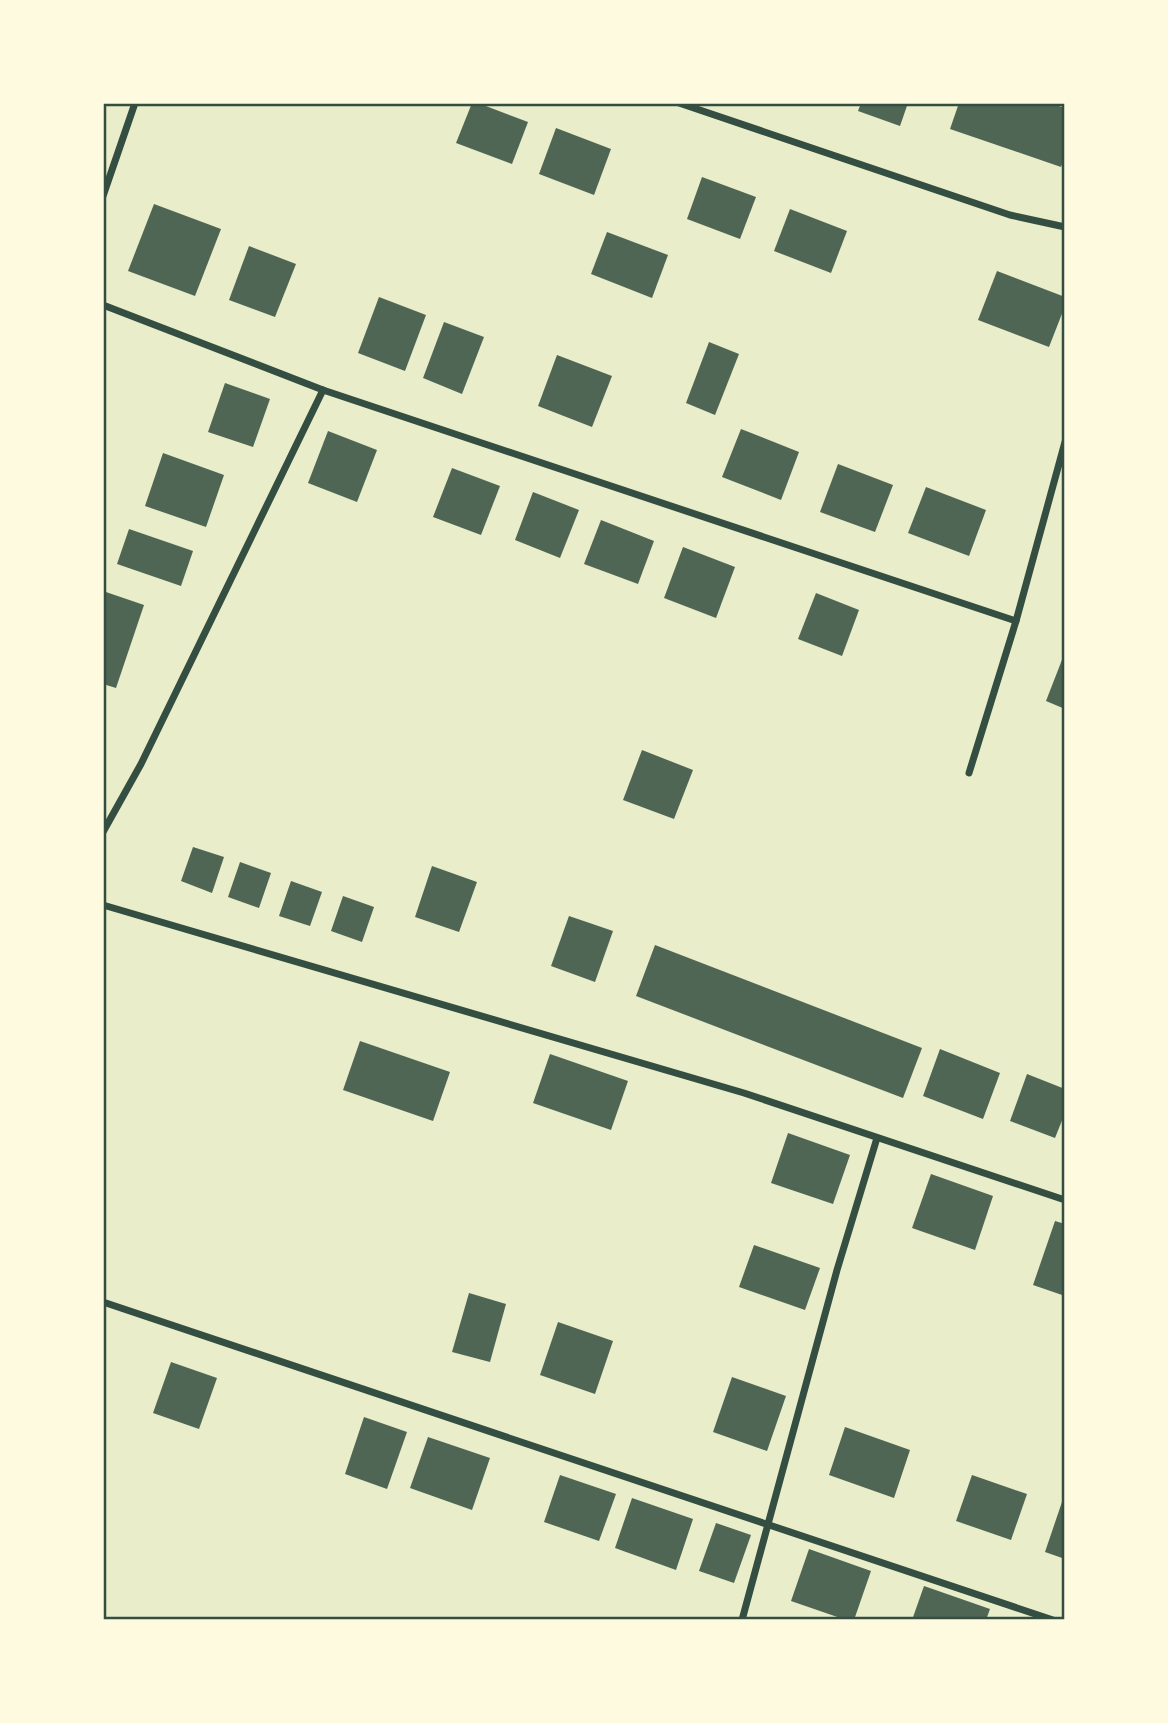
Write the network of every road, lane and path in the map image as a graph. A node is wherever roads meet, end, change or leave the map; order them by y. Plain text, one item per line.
1 (135, 103) edge
2 (679, 103) edge
3 (103, 196) edge
4 (1065, 227) edge
5 (103, 305) edge
6 (323, 390) junction
7 (1065, 442) edge
8 (1016, 621) junction
9 (969, 773) dead end
10 (103, 832) edge
11 (103, 905) edge
12 (877, 1138) junction
13 (1065, 1200) edge
14 (103, 1302) edge
15 (768, 1524) junction
16 (742, 1620) edge
17 (1053, 1620) edge

1 - 3 street
2 - 4 street
5 - 6 street
6 - 8 street
6 - 10 street
7 - 8 street
8 - 9 street
11 - 12 street
12 - 13 street
12 - 15 street
14 - 15 street
15 - 16 street
15 - 17 street

